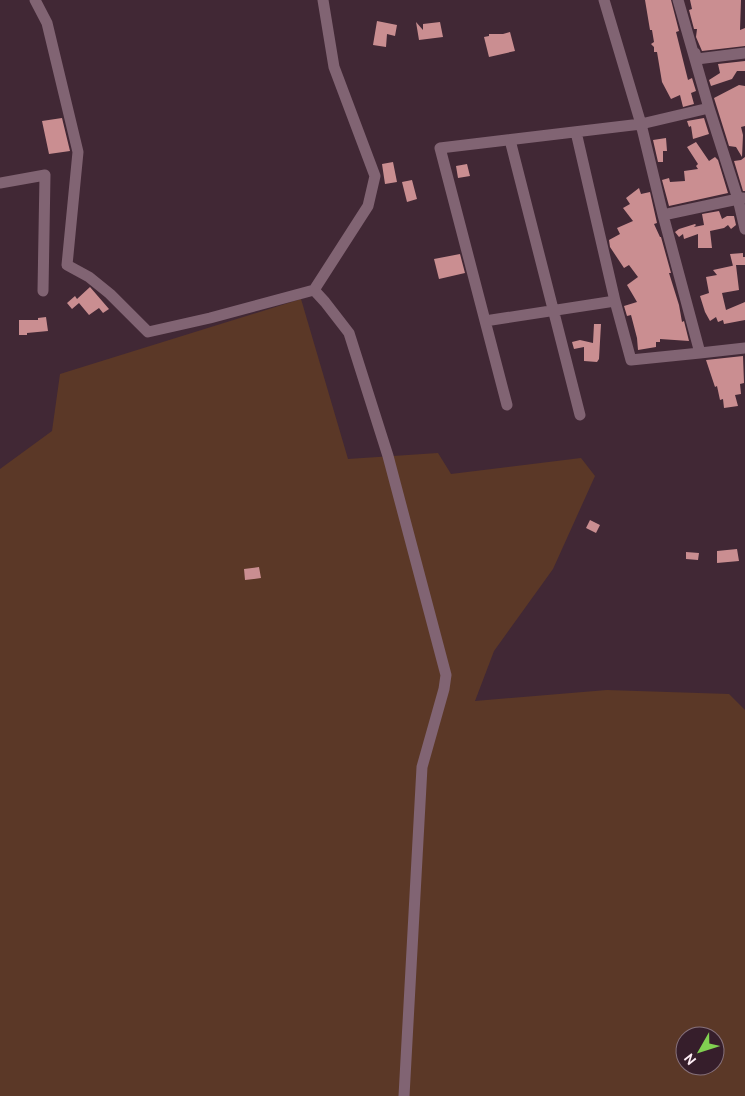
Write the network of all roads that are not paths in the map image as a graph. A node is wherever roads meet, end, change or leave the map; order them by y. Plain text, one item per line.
1 (35, 0) edge
2 (323, 0) edge
3 (604, 0) edge
4 (678, 0) edge
5 (745, 53) edge
6 (709, 108) junction
7 (641, 124) junction
8 (576, 132) junction
9 (510, 140) junction
10 (0, 183) edge
11 (741, 198) edge
12 (663, 214) junction
13 (745, 229) edge
14 (314, 290) junction
15 (43, 291) dead end
16 (615, 301) junction
17 (552, 310) junction
18 (485, 321) junction
19 (745, 348) edge
20 (700, 353) junction
21 (507, 405) dead end
22 (580, 415) dead end
23 (404, 1096) edge

1 - 14 street
2 - 14 street
3 - 7 street
4 - 5 street
4 - 6 street
6 - 7 street
6 - 11 street
7 - 8 street
7 - 12 street
8 - 9 street
8 - 16 street
9 - 17 street
9 - 18 street
10 - 15 street
11 - 12 street
11 - 13 street
12 - 20 street
14 - 23 street
16 - 17 street
16 - 20 street
17 - 18 street
17 - 22 street
18 - 21 street
19 - 20 street

